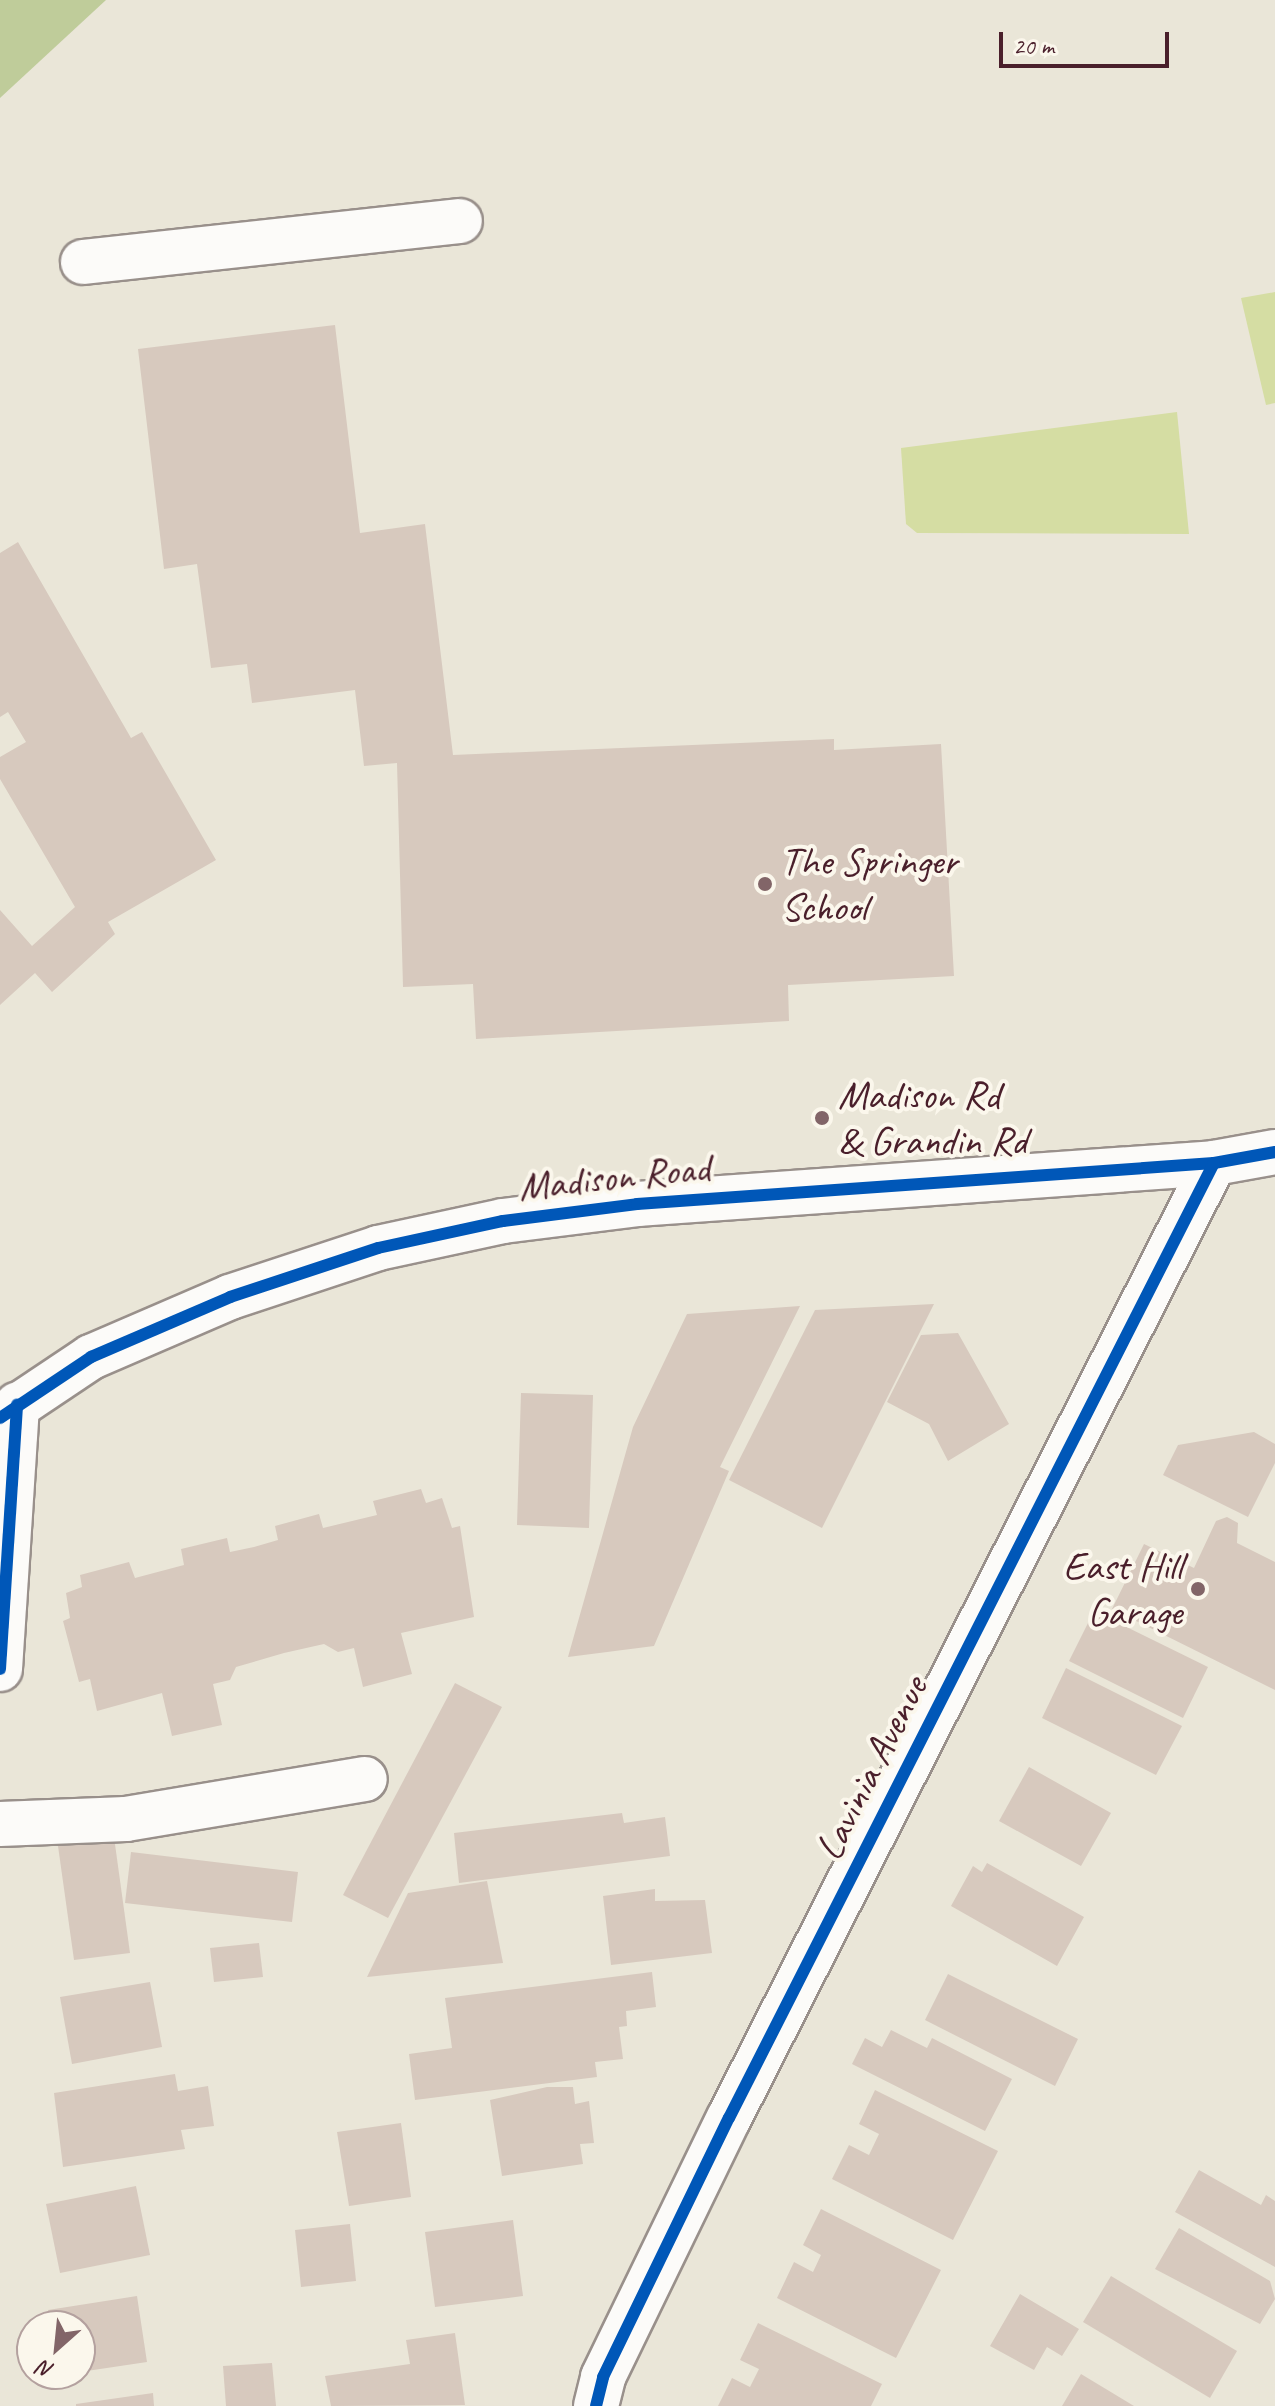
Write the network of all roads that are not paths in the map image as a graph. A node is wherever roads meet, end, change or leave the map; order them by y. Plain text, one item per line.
1 (460, 221) dead end
2 (83, 262) dead end
3 (1275, 1152) edge
4 (1214, 1163) junction
5 (1275, 1179) edge
6 (8, 1411) edge
7 (0, 1669) edge
8 (365, 1779) dead end
9 (0, 1824) edge
10 (596, 2406) edge

1 - 2 street
3 - 4 street, Madison Road
4 - 5 street, Madison Road
4 - 6 street, Madison Road
4 - 10 street, Lavinia Avenue
6 - 7 street
8 - 9 street

